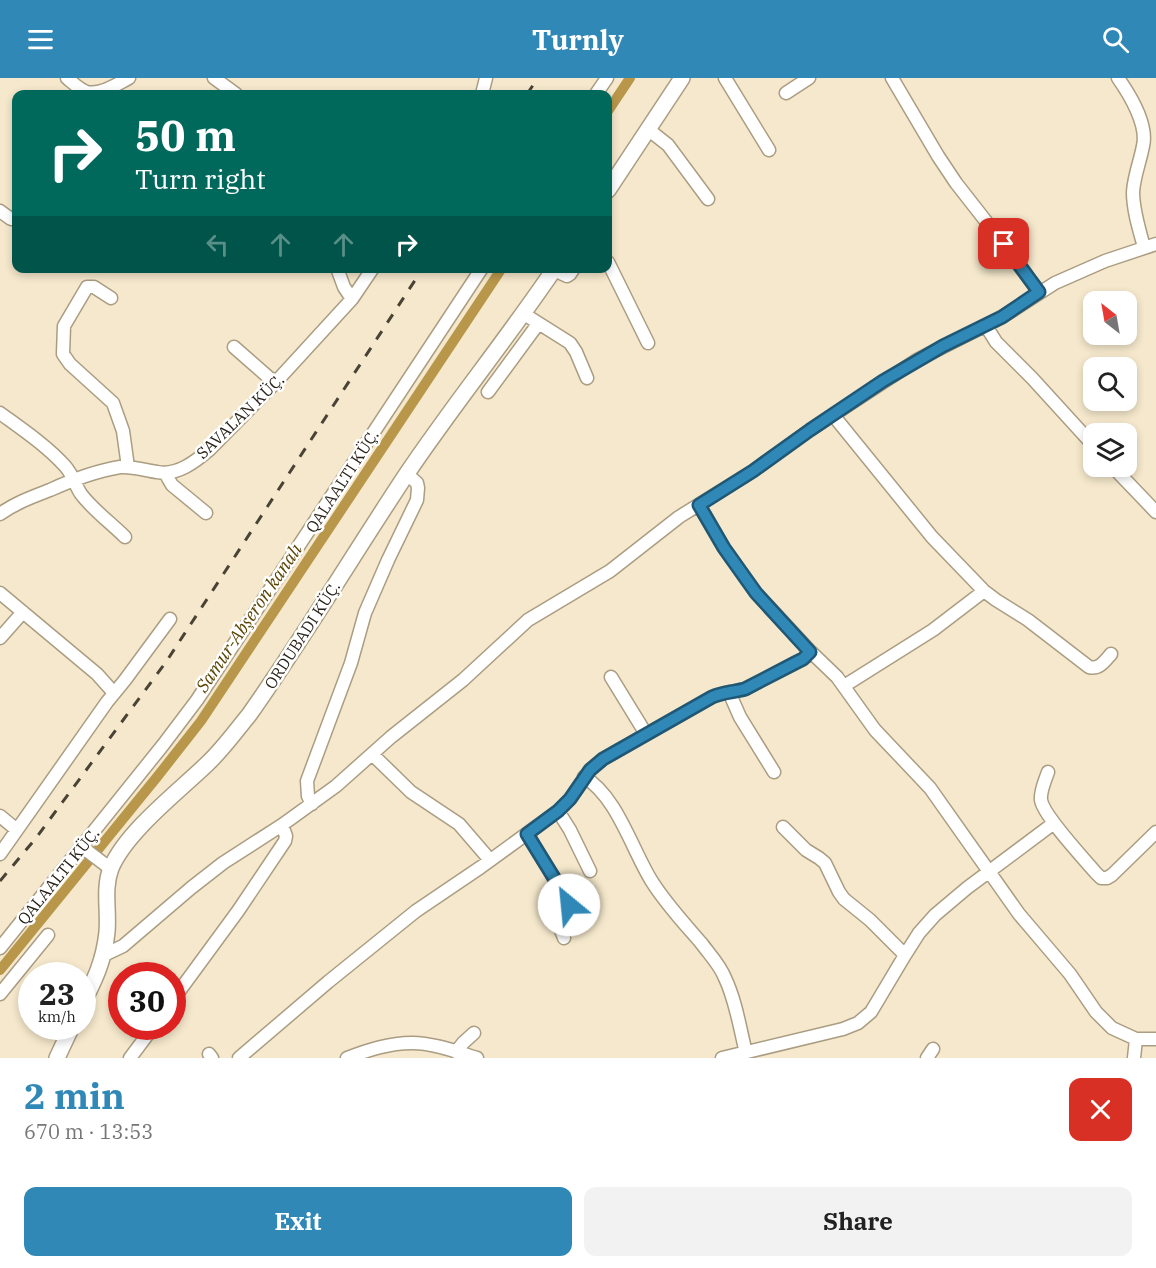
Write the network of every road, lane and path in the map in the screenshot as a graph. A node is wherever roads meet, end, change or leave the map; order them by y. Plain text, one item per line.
1 (67, 78) edge
2 (129, 78) edge
3 (214, 78) edge
4 (682, 78) edge
5 (725, 78) edge
6 (809, 78) edge
7 (892, 78) edge
8 (1118, 78) edge
9 (83, 90) edge
10 (113, 90) edge
11 (230, 90) edge
12 (786, 93) dead end
13 (649, 130) junction
14 (769, 150) dead end
15 (612, 184) edge
16 (708, 199) dead end
17 (0, 211) edge
18 (11, 219) dead end
19 (1150, 245) edge
20 (612, 270) edge
21 (339, 273) edge
22 (370, 273) edge
23 (479, 273) edge
24 (551, 273) edge
25 (1039, 292) junction
26 (111, 298) dead end
27 (352, 299) junction
28 (524, 314) junction
29 (538, 324) junction
30 (986, 326) junction
31 (648, 344) dead end
32 (234, 347) dead end
33 (587, 378) dead end
34 (275, 383) junction
35 (488, 392) dead end
36 (0, 413) edge
37 (833, 414) junction
38 (1083, 434) edge
39 (128, 467) junction
40 (165, 474) junction
41 (406, 474) junction
42 (1123, 477) edge
43 (74, 479) junction
44 (699, 505) junction
45 (1156, 512) edge
46 (206, 513) dead end
47 (0, 514) edge
48 (125, 537) dead end
49 (984, 591) junction
50 (0, 593) edge
51 (23, 612) junction
52 (170, 619) dead end
53 (0, 638) edge
54 (810, 652) junction
55 (1111, 654) dead end
56 (611, 677) dead end
57 (844, 686) junction
58 (729, 692) junction
59 (114, 693) junction
60 (646, 734) junction
61 (372, 754) junction
62 (774, 772) dead end
63 (1048, 772) dead end
64 (584, 777) junction
65 (312, 804) junction
66 (558, 811) junction
67 (0, 816) edge
68 (1054, 823) junction
69 (282, 825) junction
70 (783, 827) dead end
71 (17, 830) junction
72 (1156, 832) edge
73 (527, 834) junction
74 (81, 847) junction
75 (0, 854) edge
76 (490, 860) junction
77 (111, 869) junction
78 (590, 871) dead end
79 (988, 872) junction
80 (48, 935) dead end
81 (564, 938) dead end
82 (0, 948) edge
83 (104, 955) junction
84 (904, 955) junction
85 (96, 977) edge
86 (186, 982) edge
87 (0, 994) edge
88 (474, 1033) dead end
89 (1136, 1039) junction
90 (1156, 1039) edge
91 (65, 1040) edge
92 (144, 1040) edge
93 (456, 1052) junction
94 (746, 1053) junction
95 (57, 1058) edge
96 (130, 1058) edge
97 (239, 1058) edge
98 (347, 1058) edge
99 (477, 1058) edge
100 (722, 1058) edge
101 (1134, 1058) edge

1 - 9 street
2 - 10 street
3 - 11 street
4 - 13 street
5 - 14 street
6 - 12 street
7 - 25 street
8 - 19 street
13 - 15 street
13 - 16 street
17 - 18 street
19 - 25 street
20 - 31 street
21 - 27 street
22 - 27 street, SAVALAN KÜÇ.
23 - 74 street
24 - 28 street, ORDUBADI KÜÇ.
25 - 30 street
26 - 39 street
27 - 34 street, SAVALAN KÜÇ.
28 - 29 street
28 - 41 street, ORDUBADI KÜÇ.
29 - 33 street
29 - 35 street
30 - 37 street
30 - 38 street
32 - 34 street
34 - 40 street, SAVALAN KÜÇ.
36 - 43 street
37 - 44 street
37 - 49 street
39 - 40 street
39 - 43 street
40 - 46 street
41 - 65 street
41 - 77 street, ORDUBADI KÜÇ.
42 - 45 street
43 - 47 street
43 - 48 street
44 - 54 street
44 - 61 street
49 - 55 street
49 - 57 street
50 - 51 street
51 - 53 street
51 - 59 street
52 - 59 street
54 - 57 street
54 - 58 street
56 - 60 street
57 - 79 street
58 - 60 street
58 - 62 street
59 - 71 street
60 - 64 street
61 - 65 street
61 - 76 street
63 - 68 street
64 - 66 street
64 - 94 street
65 - 69 street
66 - 73 street
66 - 78 street
67 - 71 street
68 - 72 street
68 - 79 street
69 - 83 street
69 - 86 street
70 - 84 street
71 - 75 street
73 - 76 street
73 - 81 street
74 - 77 street
74 - 82 street
76 - 97 street
77 - 83 street, ORDUBADI KÜÇ.
79 - 84 street
79 - 89 street
80 - 87 street
83 - 85 street, ORDUBADI KÜÇ.
84 - 94 street
88 - 93 street
89 - 90 street
89 - 101 street
91 - 95 street
92 - 96 street
93 - 98 street
93 - 99 street
94 - 100 street

